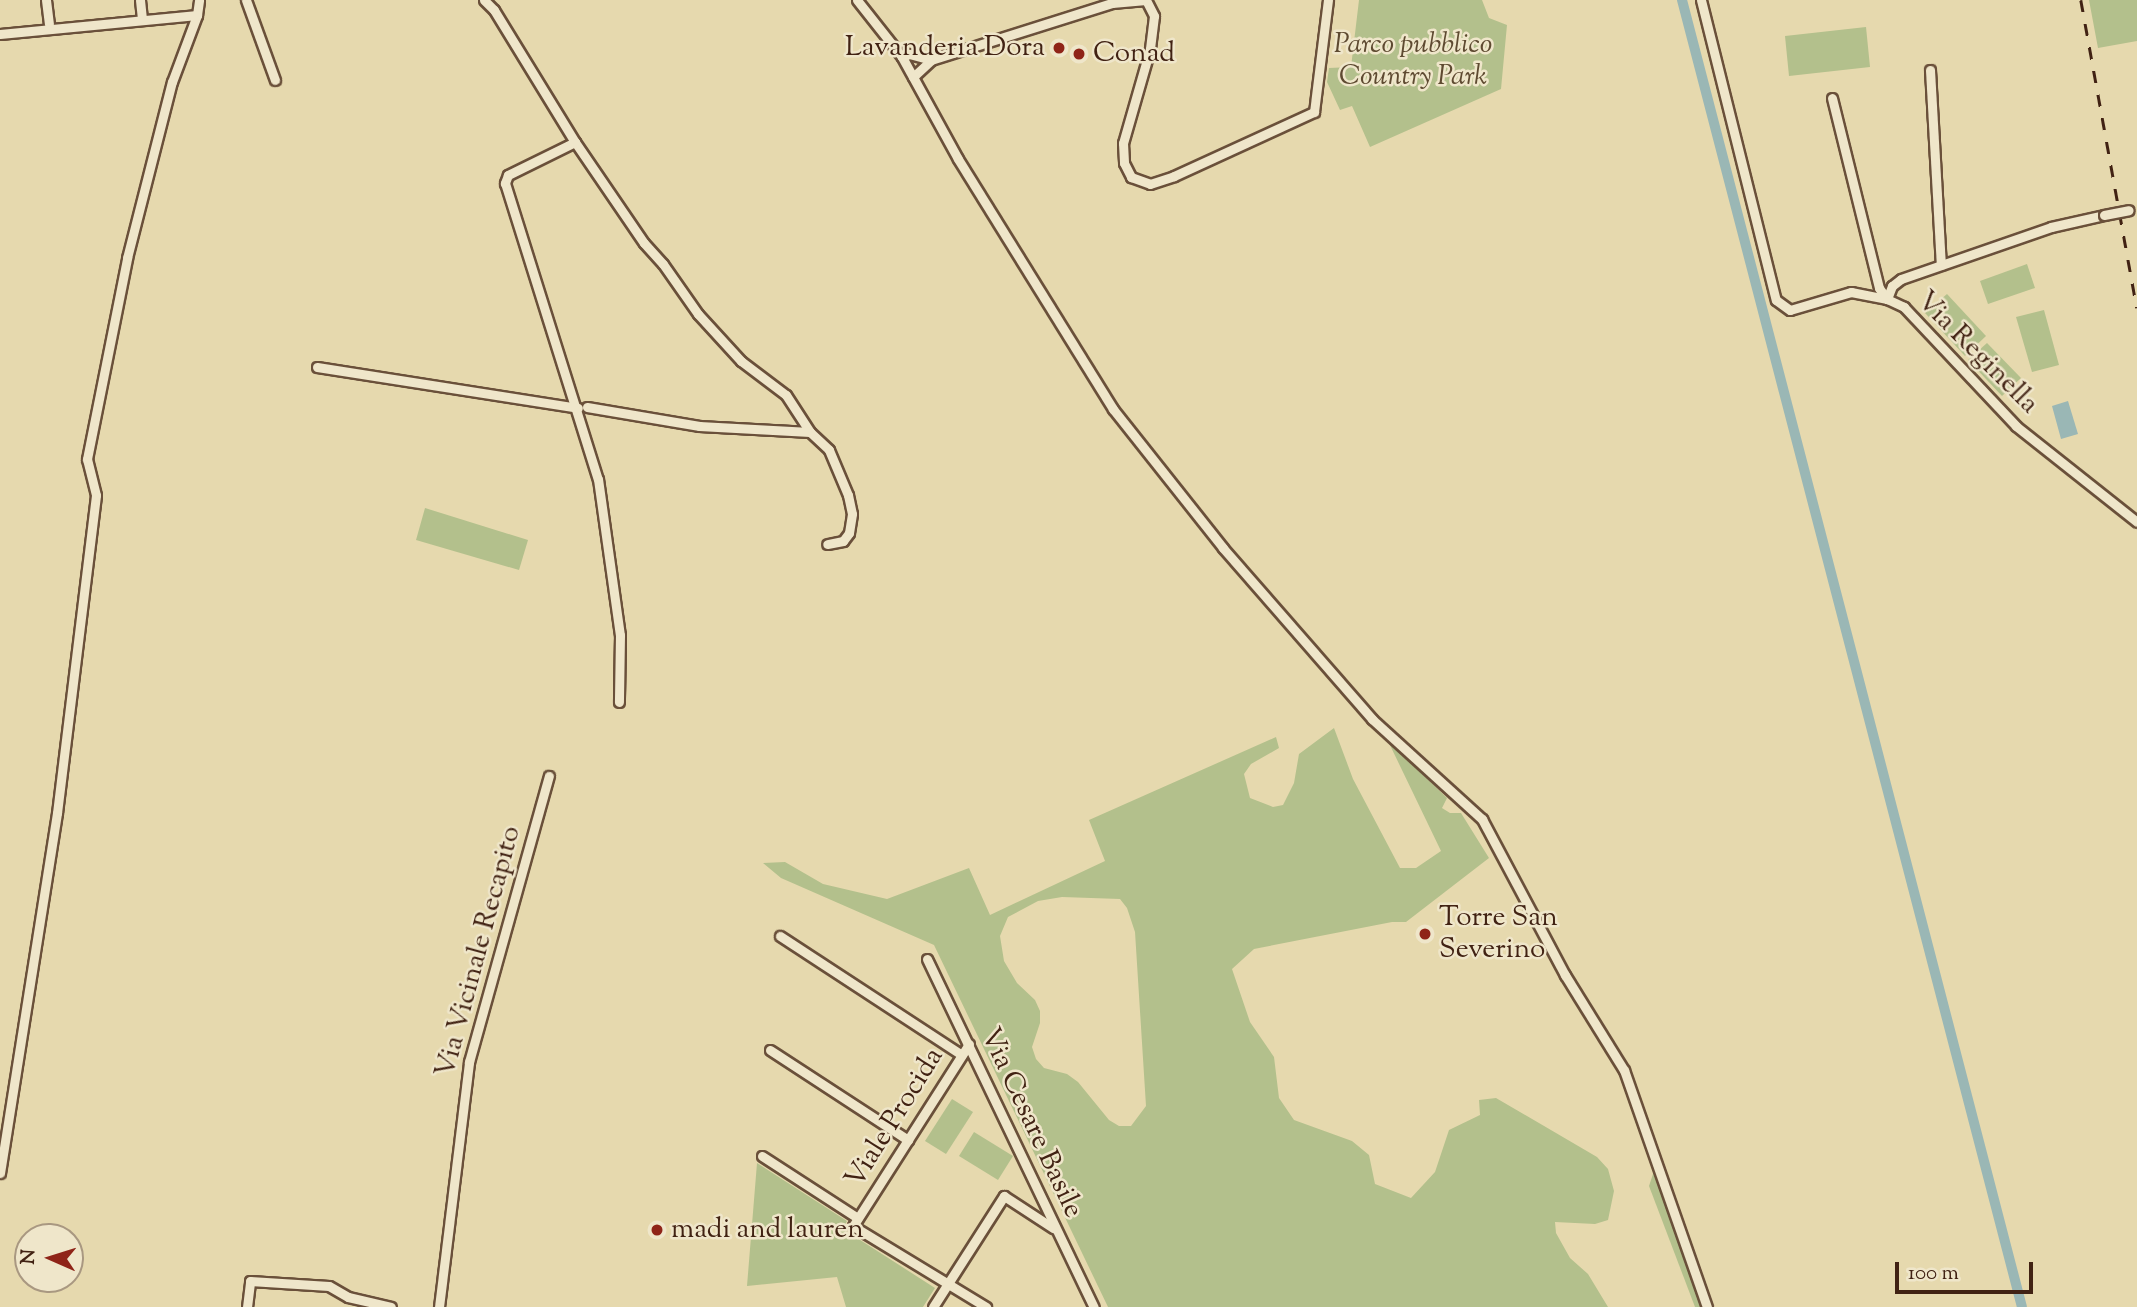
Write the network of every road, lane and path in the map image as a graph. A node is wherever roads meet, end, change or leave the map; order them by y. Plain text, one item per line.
1 (46, 0) edge
2 (140, 0) edge
3 (199, 0) edge
4 (246, 0) edge
5 (484, 0) edge
6 (857, 0) edge
7 (1146, 0) edge
8 (1328, 0) edge
9 (1701, 0) edge
10 (197, 15) junction
11 (142, 19) junction
12 (49, 24) dead end
13 (0, 34) edge
14 (902, 57) junction
15 (931, 60) junction
16 (1930, 69) dead end
17 (913, 76) junction
18 (275, 80) dead end
19 (1832, 98) dead end
20 (575, 142) junction
21 (2133, 210) edge
22 (1941, 265) junction
23 (1887, 299) junction
24 (317, 367) dead end
25 (582, 407) junction
26 (810, 432) junction
27 (2137, 522) edge
28 (827, 544) dead end
29 (619, 702) dead end
30 (549, 776) dead end
31 (780, 936) dead end
32 (927, 959) dead end
33 (969, 1044) junction
34 (770, 1050) dead end
35 (962, 1055) junction
36 (908, 1140) junction
37 (762, 1156) dead end
38 (0, 1173) edge
39 (858, 1218) junction
40 (1056, 1229) junction
41 (948, 1284) junction
42 (247, 1307) edge
43 (391, 1307) edge
44 (439, 1307) edge
45 (933, 1307) edge
46 (986, 1307) edge
47 (1094, 1307) edge
48 (1707, 1307) edge

1 - 12 street
2 - 11 street
3 - 10 street
4 - 18 street
5 - 20 street
6 - 14 street
7 - 8 street
7 - 15 street
9 - 23 street, Via Reginella
10 - 11 street
10 - 38 street
11 - 13 street
14 - 15 street
14 - 17 street
15 - 17 street
16 - 22 street
17 - 48 street
19 - 23 street
20 - 25 street
20 - 26 street
21 - 22 street, bridge
22 - 23 street
23 - 27 street, Via Reginella
24 - 25 street
25 - 26 street
25 - 29 street
26 - 28 street
30 - 44 street, Via Vicinale Recapito
31 - 35 street
32 - 33 street, Via Cesare Basile
33 - 35 street, Viale Procida
33 - 40 street, Via Cesare Basile
34 - 36 street
35 - 36 street, Viale Procida
36 - 39 street, Viale Procida
37 - 39 street
39 - 41 street, Viale Procida
40 - 41 street
40 - 47 street, Via Cesare Basile
41 - 45 street
41 - 46 street, Viale Procida
42 - 43 street

